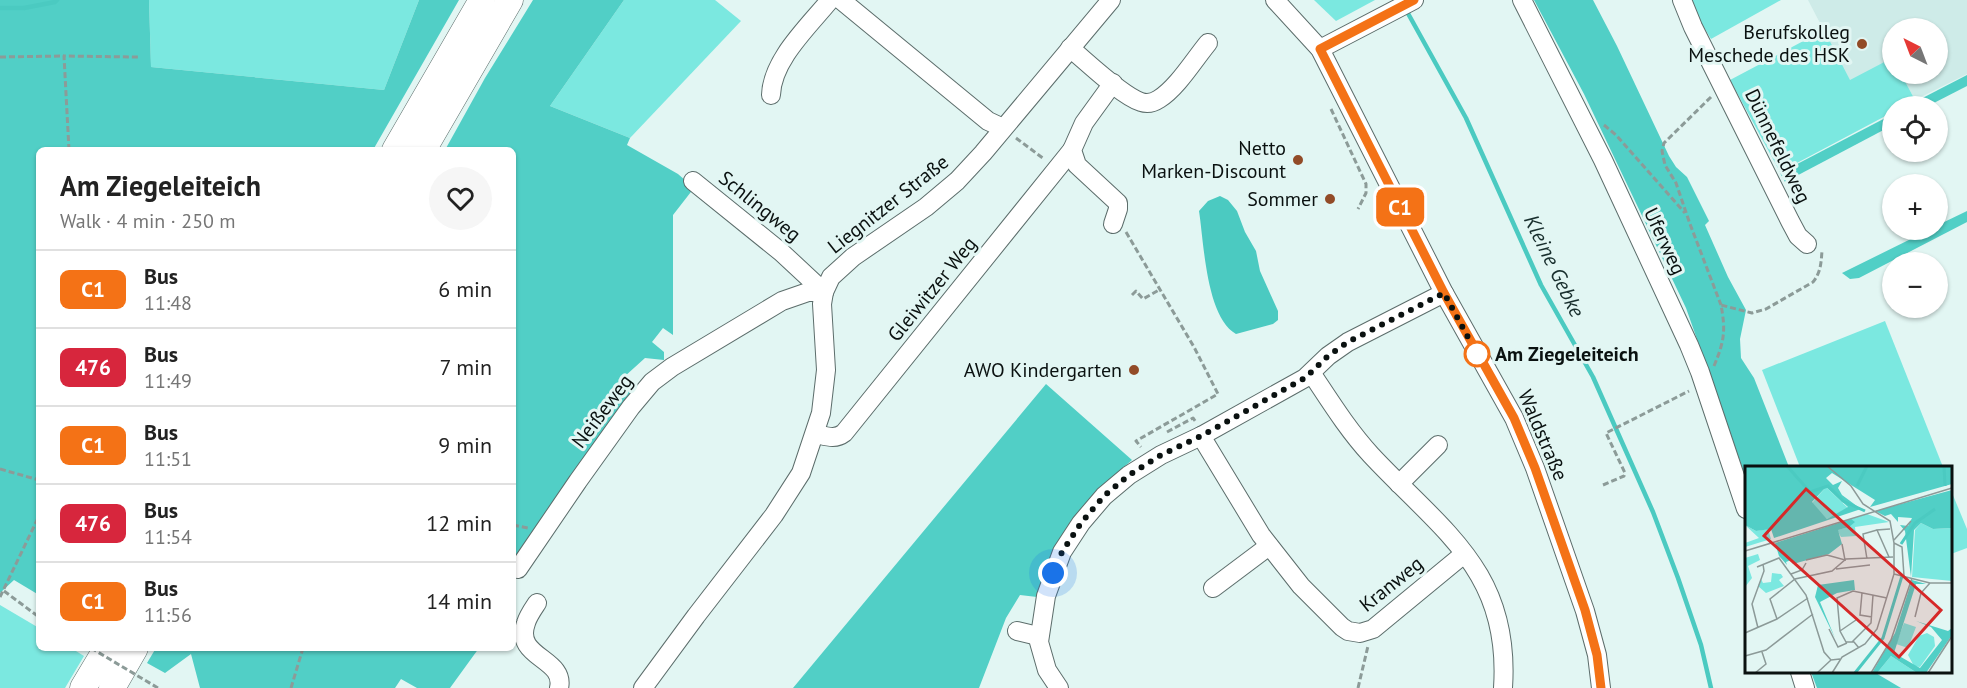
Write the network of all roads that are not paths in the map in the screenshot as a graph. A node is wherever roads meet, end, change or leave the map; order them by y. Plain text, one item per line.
1 (482, 0) edge
2 (510, 0) edge
3 (830, 0) edge
4 (841, 0) edge
5 (1111, 0) edge
6 (1275, 0) edge
7 (1414, 0) edge
8 (1522, 0) edge
9 (1682, 0) edge
10 (1208, 44) dead end
11 (1070, 48) junction
12 (1320, 49) junction
13 (1113, 83) junction
14 (771, 95) dead end
15 (1003, 128) junction
16 (397, 147) edge
17 (425, 147) edge
18 (1072, 150) junction
19 (693, 181) dead end
20 (1115, 219) road end
21 (1814, 248) road end
22 (824, 292) junction
23 (1444, 293) junction
24 (1312, 374) junction
25 (816, 434) junction
26 (1202, 435) junction
27 (1438, 445) dead end
28 (1399, 484) junction
29 (1745, 506) edge
30 (1269, 546) junction
31 (1464, 554) junction
32 (518, 569) dead end
33 (1213, 588) dead end
34 (537, 603) dead end
35 (1017, 631) dead end
36 (1038, 636) junction
37 (105, 651) edge
38 (133, 651) edge
39 (1800, 673) edge
40 (1056, 687) edge
41 (83, 688) edge
42 (112, 688) edge
43 (559, 688) edge
44 (643, 688) edge
45 (1503, 688) edge
46 (1601, 688) edge
47 (1805, 688) edge

1 - 16 highway
2 - 17 highway
3 - 14 street
4 - 15 street
5 - 11 street, Liegnitzer Straße
6 - 12 street, Waldstraße
7 - 12 street
8 - 29 street, Uferweg
9 - 21 street, Dünnefeldweg
10 - 13 street
11 - 13 street
11 - 15 street, Liegnitzer Straße
12 - 23 street, Waldstraße
13 - 18 street, Gleiwitzer Weg
15 - 22 street, Liegnitzer Straße
18 - 20 street
18 - 25 street, Gleiwitzer Weg
19 - 22 street, Schlingweg
22 - 25 street
22 - 32 street, Neißeweg
23 - 24 street
23 - 46 street, Waldstraße
24 - 26 street
24 - 28 street
25 - 44 street
26 - 30 street, Kranweg
26 - 36 street
27 - 28 street
28 - 31 street
30 - 31 street, Kranweg
30 - 33 street
31 - 45 street
34 - 43 street
35 - 36 street
36 - 40 street
37 - 41 highway
38 - 42 highway
39 - 47 street

